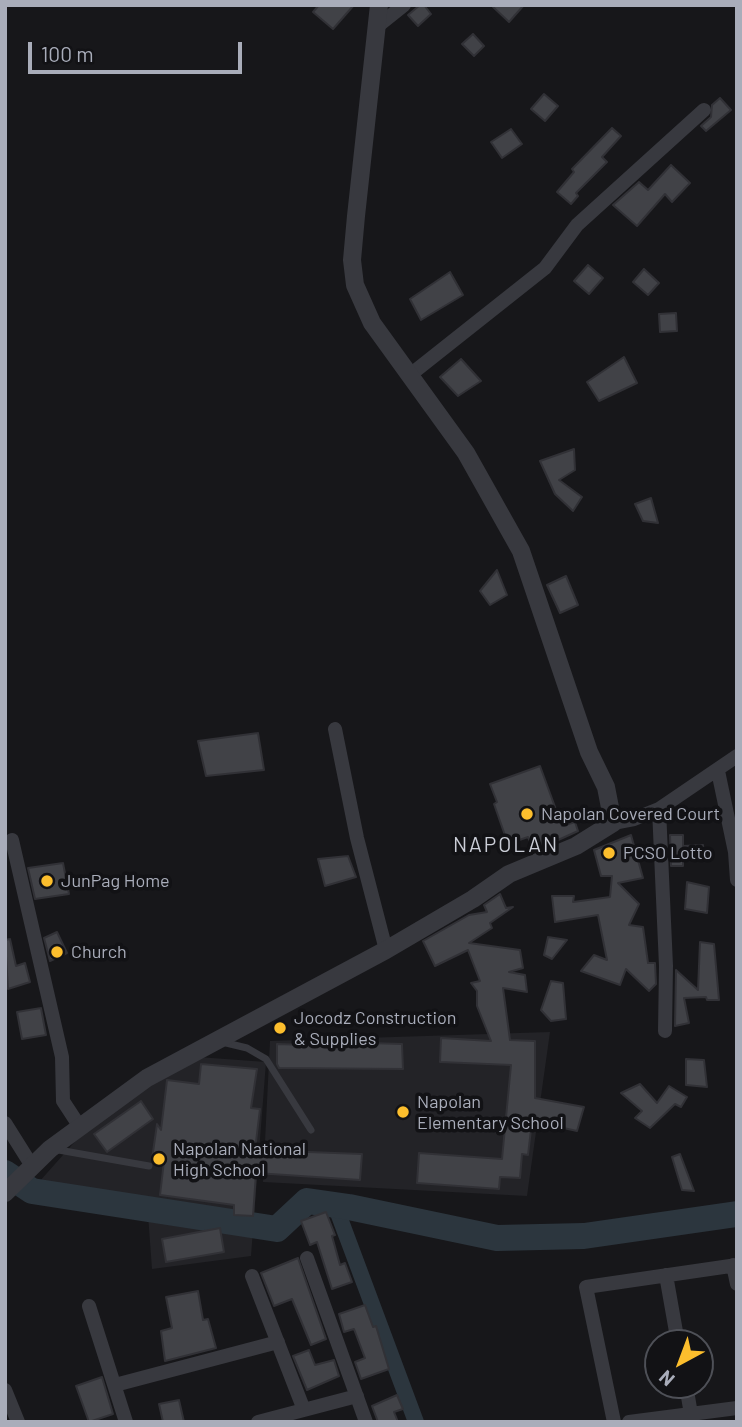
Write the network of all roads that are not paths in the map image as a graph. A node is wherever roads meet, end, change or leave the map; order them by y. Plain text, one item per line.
1 (379, 5) edge
2 (404, 5) edge
3 (379, 25) junction
4 (704, 110) dead end
5 (410, 375) junction
6 (335, 729) dead end
7 (737, 756) edge
8 (718, 771) junction
9 (659, 809) junction
10 (613, 824) junction
11 (12, 840) dead end
12 (736, 851) edge
13 (737, 880) edge
14 (386, 950) junction
15 (664, 1031) dead end
16 (217, 1041) junction
17 (5, 1123) edge
18 (80, 1127) junction
19 (312, 1129) dead end
20 (50, 1149) junction
21 (149, 1166) dead end
22 (26, 1172) junction
23 (5, 1193) edge
24 (307, 1258) dead end
25 (735, 1265) edge
26 (666, 1275) junction
27 (252, 1276) dead end
28 (737, 1284) edge
29 (89, 1306) dead end
30 (676, 1329) edge
31 (278, 1342) junction
32 (116, 1385) junction
33 (5, 1390) edge
34 (357, 1396) junction
35 (689, 1399) edge
36 (737, 1408) edge
37 (299, 1415) edge
38 (692, 1418) edge
39 (18, 1422) edge
40 (127, 1422) edge
41 (258, 1422) edge
42 (366, 1422) edge
43 (614, 1422) edge
44 (629, 1422) edge

1 - 3 street
2 - 3 street
3 - 5 street
4 - 5 street
5 - 10 street
6 - 14 street
7 - 8 street
8 - 9 street
8 - 12 street
9 - 10 street
9 - 15 street
10 - 14 street
11 - 18 street
12 - 13 street
14 - 16 street
16 - 18 street
16 - 19 lane
17 - 22 street
18 - 20 street
20 - 21 lane
20 - 22 street
22 - 23 street
24 - 34 street
25 - 26 street
25 - 28 street
26 - 30 street
26 - 43 street
27 - 31 street
29 - 32 street
31 - 32 street
31 - 37 street
32 - 40 street
33 - 39 street
34 - 37 street
34 - 42 street
35 - 38 street
36 - 38 street
37 - 41 street
38 - 44 street

